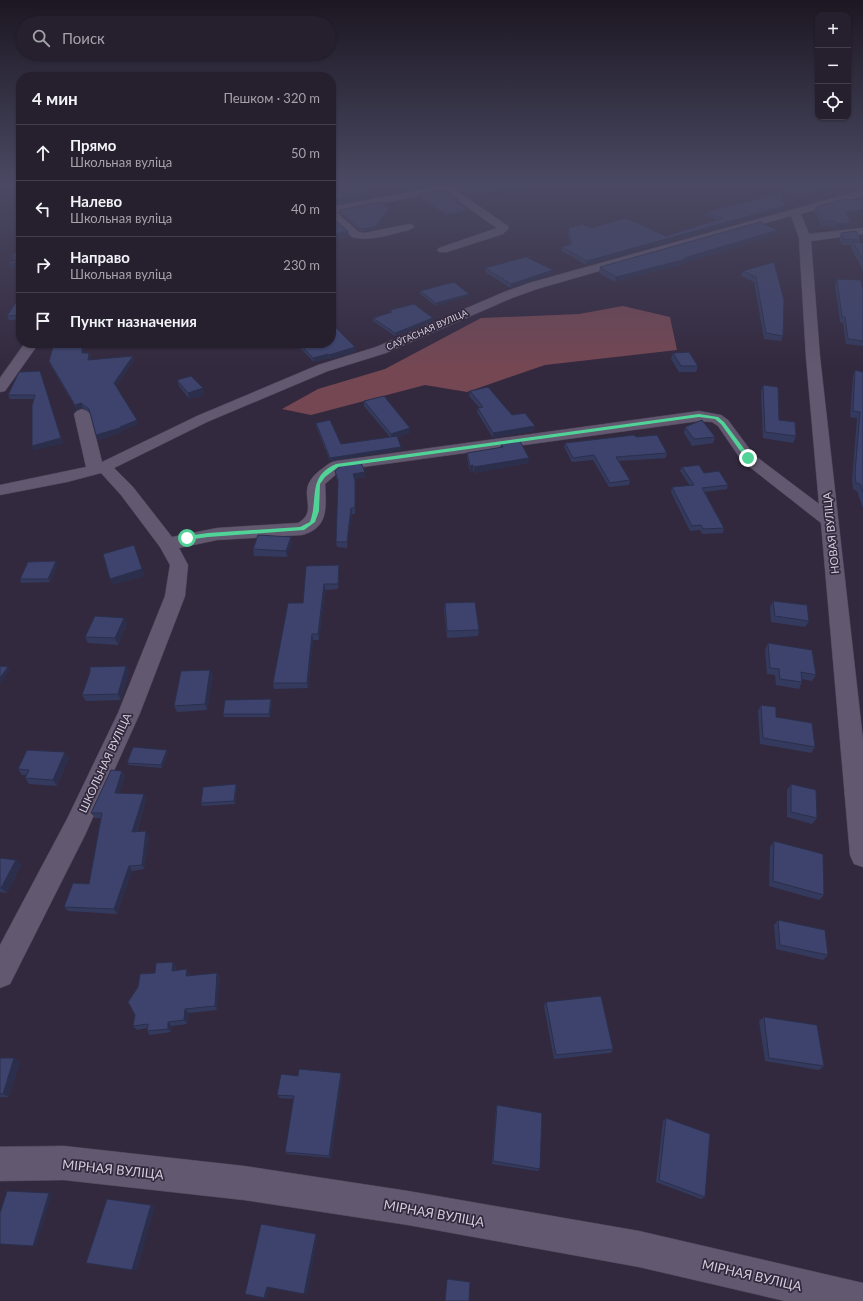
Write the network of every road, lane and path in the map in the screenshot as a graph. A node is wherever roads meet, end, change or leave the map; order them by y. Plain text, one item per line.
1 (456, 246) edge
2 (676, 246) edge
3 (806, 246) edge
4 (443, 250) dead end
5 (28, 348) edge
6 (15, 365) junction
7 (0, 369) edge
8 (0, 388) edge
9 (82, 414) dead end
10 (100, 468) junction
11 (0, 490) edge
12 (830, 521) junction
13 (168, 545) junction
14 (863, 854) edge
15 (0, 974) edge
16 (0, 1164) edge
17 (863, 1301) edge

1 - 4 street
2 - 10 street, САЎГАСНАЯ ВУЛІЦА
3 - 12 street, НОВАЯ ВУЛІЦА
5 - 6 street
6 - 7 street
6 - 8 street
9 - 10 street
10 - 11 street, САЎГАСНАЯ ВУЛІЦА
10 - 13 street, ШКОЛЬНАЯ ВУЛІЦА
12 - 13 street
12 - 14 street, НОВАЯ ВУЛІЦА
13 - 15 street, ШКОЛЬНАЯ ВУЛІЦА
16 - 17 street, МІРНАЯ ВУЛІЦА

